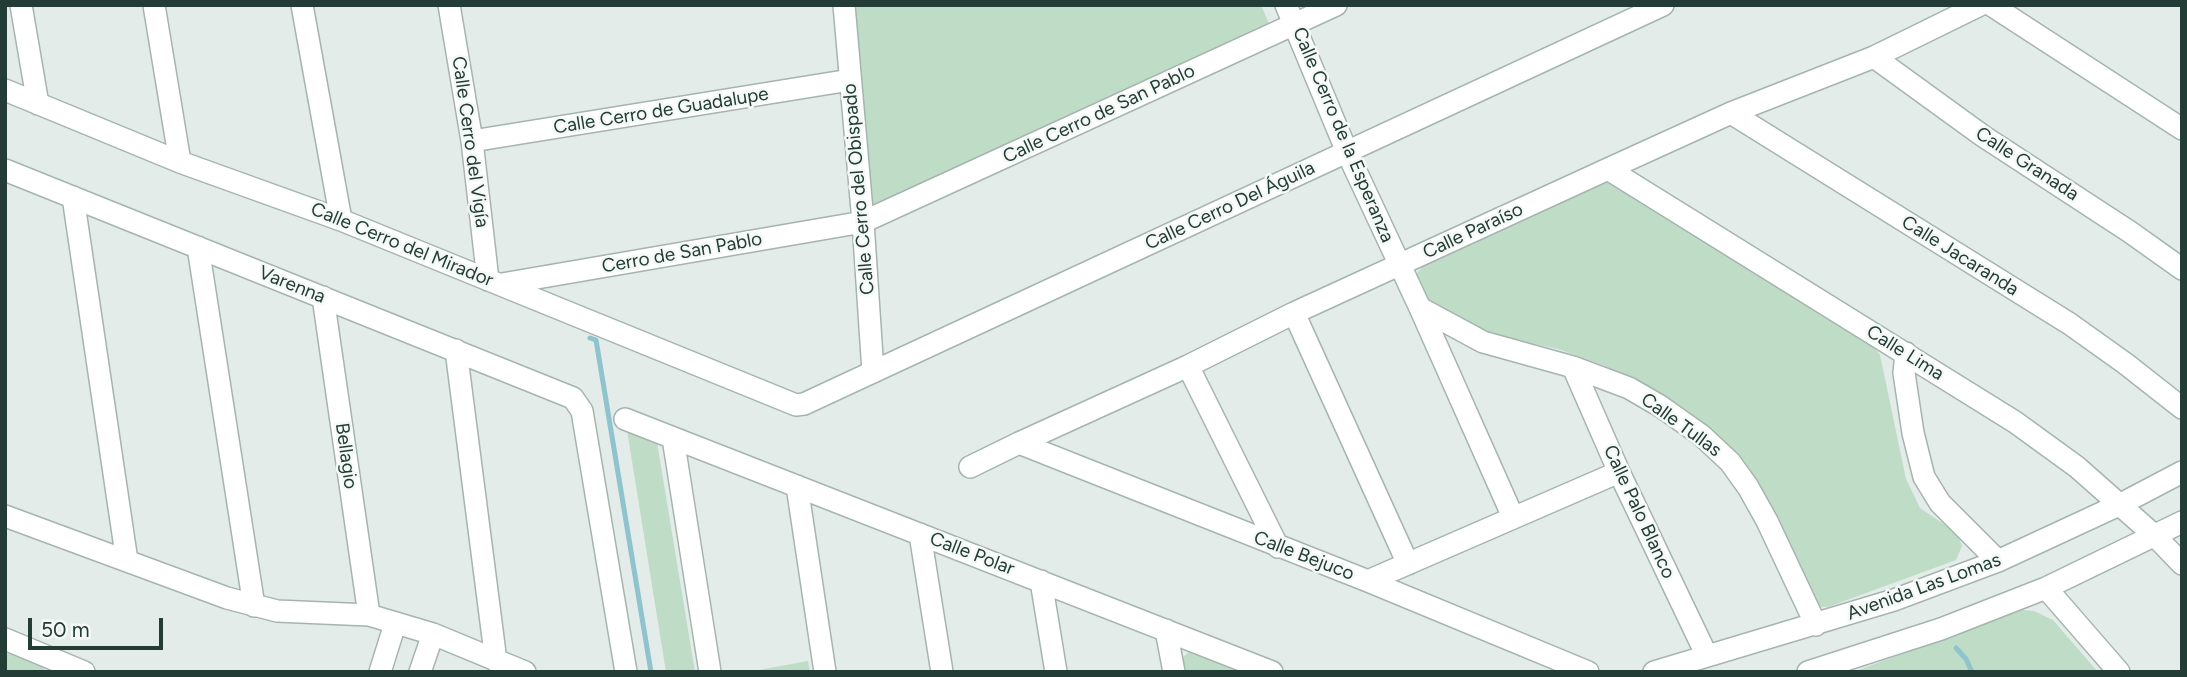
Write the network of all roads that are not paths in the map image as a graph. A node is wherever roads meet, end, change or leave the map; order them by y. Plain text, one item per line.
1 (21, 5) edge
2 (154, 5) edge
3 (302, 5) edge
4 (449, 5) edge
5 (844, 5) edge
6 (1336, 5) edge
7 (1663, 5) edge
8 (1980, 5) edge
9 (1991, 5) edge
10 (1290, 15) edge
11 (1874, 57) junction
12 (850, 80) junction
13 (5, 90) edge
14 (38, 104) junction
15 (1731, 113) junction
16 (2182, 129) edge
17 (472, 141) junction
18 (1347, 152) junction
19 (180, 162) junction
20 (1608, 169) junction
21 (5, 170) edge
22 (73, 197) junction
23 (341, 220) junction
24 (863, 222) junction
25 (198, 247) junction
26 (1400, 265) junction
27 (2182, 269) edge
28 (495, 282) junction
29 (323, 297) junction
30 (1420, 308) junction
31 (1294, 313) junction
32 (456, 350) junction
33 (1906, 353) junction
34 (1188, 366) junction
35 (1573, 367) junction
36 (873, 372) junction
37 (796, 405) joint
38 (2182, 408) edge
39 (625, 419) dead end
40 (673, 438) junction
41 (1019, 443) junction
42 (970, 467) dead end
43 (1619, 472) junction
44 (2182, 472) edge
45 (797, 486) junction
46 (2121, 505) junction
47 (5, 516) edge
48 (1513, 517) junction
49 (2182, 522) edge
50 (920, 534) junction
51 (2155, 536) junction
52 (1278, 547) junction
53 (127, 561) junction
54 (1998, 561) junction
55 (1408, 564) junction
56 (2182, 564) edge
57 (1041, 581) junction
58 (1368, 582) junction
59 (2046, 589) junction
60 (254, 606) junction
61 (369, 615) junction
62 (395, 624) junction
63 (1816, 625) junction
64 (1166, 630) junction
65 (433, 634) junction
66 (5, 639) edge
67 (1707, 656) junction
68 (496, 661) junction
69 (1838, 668) edge
70 (84, 672) edge
71 (380, 672) edge
72 (420, 672) edge
73 (525, 672) edge
74 (626, 672) edge
75 (710, 672) edge
76 (825, 672) edge
77 (942, 672) edge
78 (1056, 672) edge
79 (1174, 672) edge
80 (1272, 672) edge
81 (1588, 672) edge
82 (1654, 672) edge
83 (1808, 672) edge
84 (2119, 672) edge

1 - 14 street
2 - 19 street
3 - 23 street
4 - 17 street, Calle Cerro del Vigía
5 - 12 street, Calle Cerro del Obispado
6 - 10 street, Calle Cerro de San Pablo
7 - 18 street, Calle Cerro Del Águila
8 - 11 street, Calle Paraíso
9 - 16 street
10 - 18 street, Calle Cerro de la Esperanza
10 - 24 street, Calle Cerro de San Pablo
11 - 15 street, Calle Paraíso
11 - 27 street, Calle Granada
12 - 17 street, Calle Cerro de Guadalupe
12 - 24 street, Calle Cerro del Obispado
13 - 14 street, Calle Cerro del Mirador
14 - 19 street, Calle Cerro del Mirador
15 - 20 street, Calle Paraíso
15 - 38 street, Calle Jacaranda
17 - 28 street, Calle Cerro del Vigía
18 - 26 street, Calle Cerro de la Esperanza
18 - 36 street, Calle Cerro Del Águila
19 - 23 street, Calle Cerro del Mirador
20 - 26 street, Calle Paraíso
20 - 33 street, Calle Lima
21 - 22 street, Varenna
22 - 25 street, Varenna
22 - 53 street
23 - 28 street, Calle Cerro del Mirador
24 - 28 street, Cerro de San Pablo
24 - 36 street, Calle Cerro del Obispado
25 - 29 street, Varenna
25 - 60 street
26 - 30 street, Calle Cerro de la Esperanza
26 - 31 street, Calle Paraíso
28 - 37 street, Calle Cerro del Mirador
29 - 32 street, Varenna
29 - 61 street, Bellagio
30 - 35 street, Calle Tullas
30 - 48 street, Calle Cerro de la Esperanza
31 - 34 street, Calle Paraíso
31 - 55 street
32 - 68 street
32 - 74 street, Varenna
33 - 46 street, Calle Lima
33 - 54 street
34 - 41 street, Calle Paraíso
34 - 52 street
35 - 43 street, Calle Palo Blanco
35 - 63 street, Calle Tullas
36 - 37 street, Calle Cerro Del Águila
39 - 40 street, Calle Polar
40 - 45 street, Calle Polar
40 - 75 street
41 - 42 street, Calle Paraíso
41 - 52 street, Calle Bejuco
43 - 48 street
43 - 67 street, Calle Palo Blanco
44 - 46 street, Avenida Las Lomas
45 - 50 street, Calle Polar
45 - 76 street
46 - 51 street, Calle Lima
46 - 54 street, Avenida Las Lomas
47 - 53 street
48 - 55 street
49 - 51 street
50 - 57 street, Calle Polar
50 - 77 street
51 - 56 street, Calle Lima
51 - 59 street
52 - 58 street, Calle Bejuco
53 - 60 street
54 - 63 street, Avenida Las Lomas
55 - 58 street
57 - 64 street, Calle Polar
57 - 78 street
58 - 81 street, Calle Bejuco
59 - 69 street
59 - 84 street
60 - 61 street
61 - 62 street
62 - 65 street
62 - 71 street
63 - 67 street, Avenida Las Lomas
64 - 79 street
64 - 80 street, Calle Polar
65 - 68 street
65 - 72 street
66 - 70 street
67 - 82 street, Avenida Las Lomas
68 - 73 street
69 - 83 street

